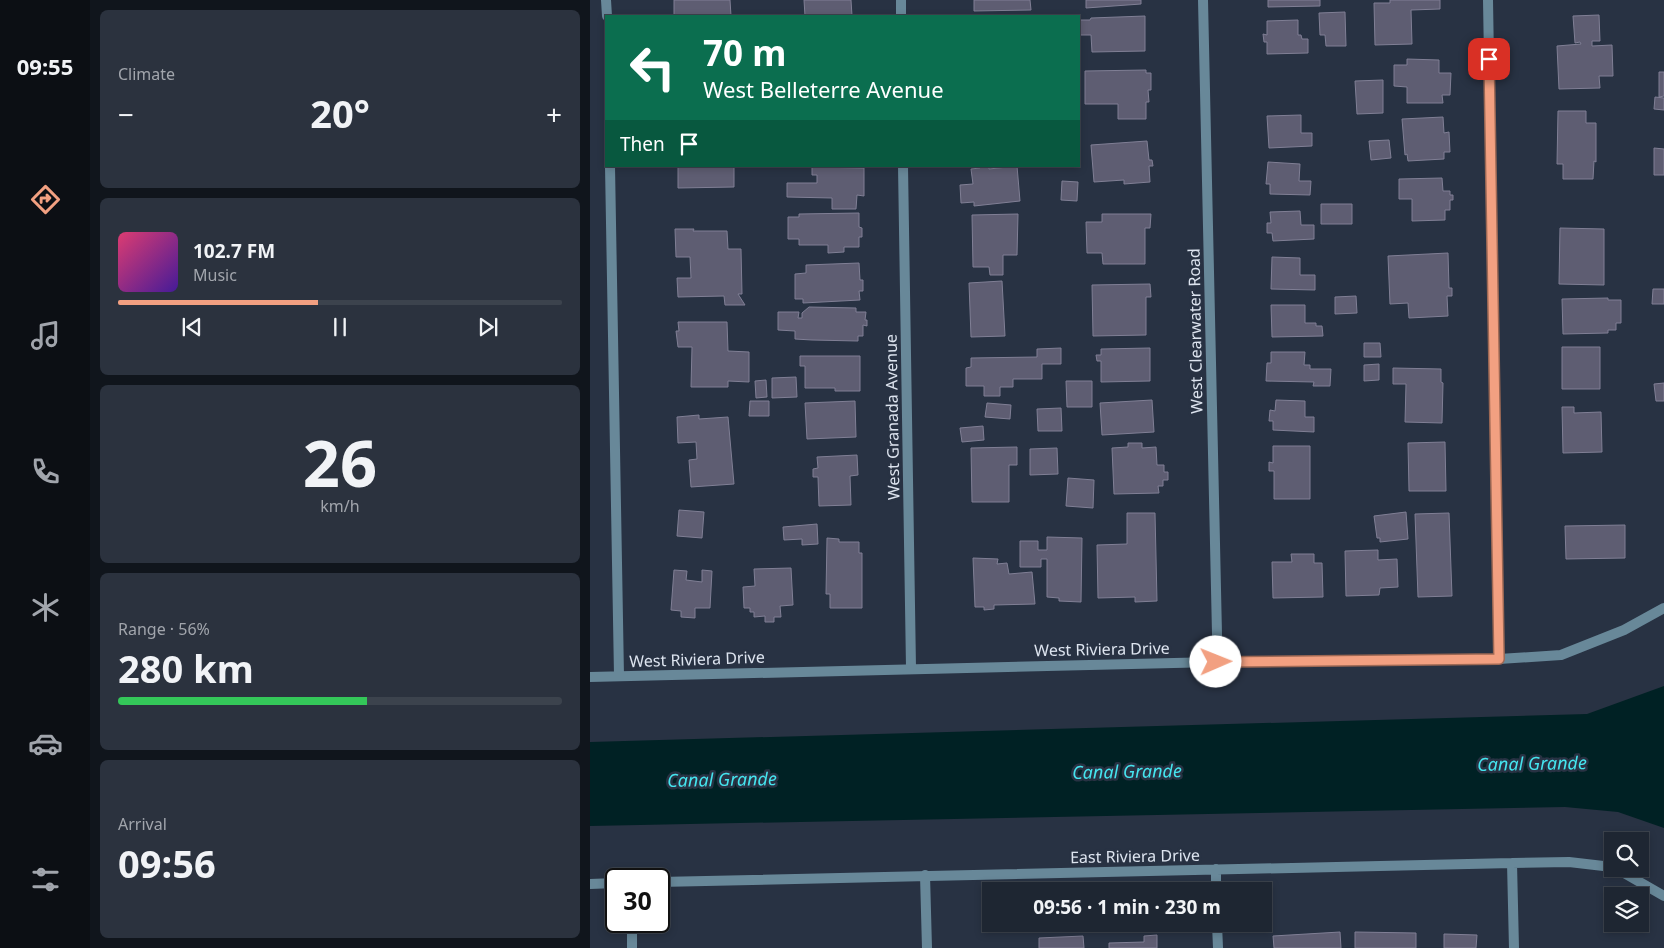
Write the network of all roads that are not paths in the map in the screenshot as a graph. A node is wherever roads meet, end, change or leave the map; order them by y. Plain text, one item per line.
1 (606, 0) edge
2 (901, 0) edge
3 (1203, 0) edge
4 (1488, 0) edge
5 (607, 15) edge
6 (901, 15) edge
7 (610, 167) edge
8 (903, 167) edge
9 (1664, 608) edge
10 (1499, 659) junction
11 (1216, 662) junction
12 (911, 668) junction
13 (619, 676) junction
14 (590, 677) edge
15 (1512, 863) junction
16 (1604, 866) edge
17 (1216, 869) junction
18 (925, 875) junction
19 (1631, 877) edge
20 (670, 882) edge
21 (1216, 882) edge
22 (590, 884) edge
23 (605, 884) edge
24 (1664, 896) edge
25 (1217, 932) edge
26 (632, 933) edge
27 (632, 948) edge
28 (926, 948) edge
29 (1218, 948) edge
30 (1514, 948) edge

1 - 5 street
2 - 6 street
3 - 11 street, West Clearwater Road
4 - 10 street
7 - 13 street
8 - 12 street, West Granada Avenue
9 - 10 street, West Riviera Drive
10 - 11 street, West Riviera Drive
11 - 12 street, West Riviera Drive
12 - 13 street, West Riviera Drive
13 - 14 street, West Riviera Drive
15 - 16 street, East Riviera Drive
15 - 17 street, East Riviera Drive
15 - 30 street
17 - 18 street, East Riviera Drive
17 - 21 street
18 - 20 street, East Riviera Drive
18 - 28 street
19 - 24 street
22 - 23 street
25 - 29 street
26 - 27 street

